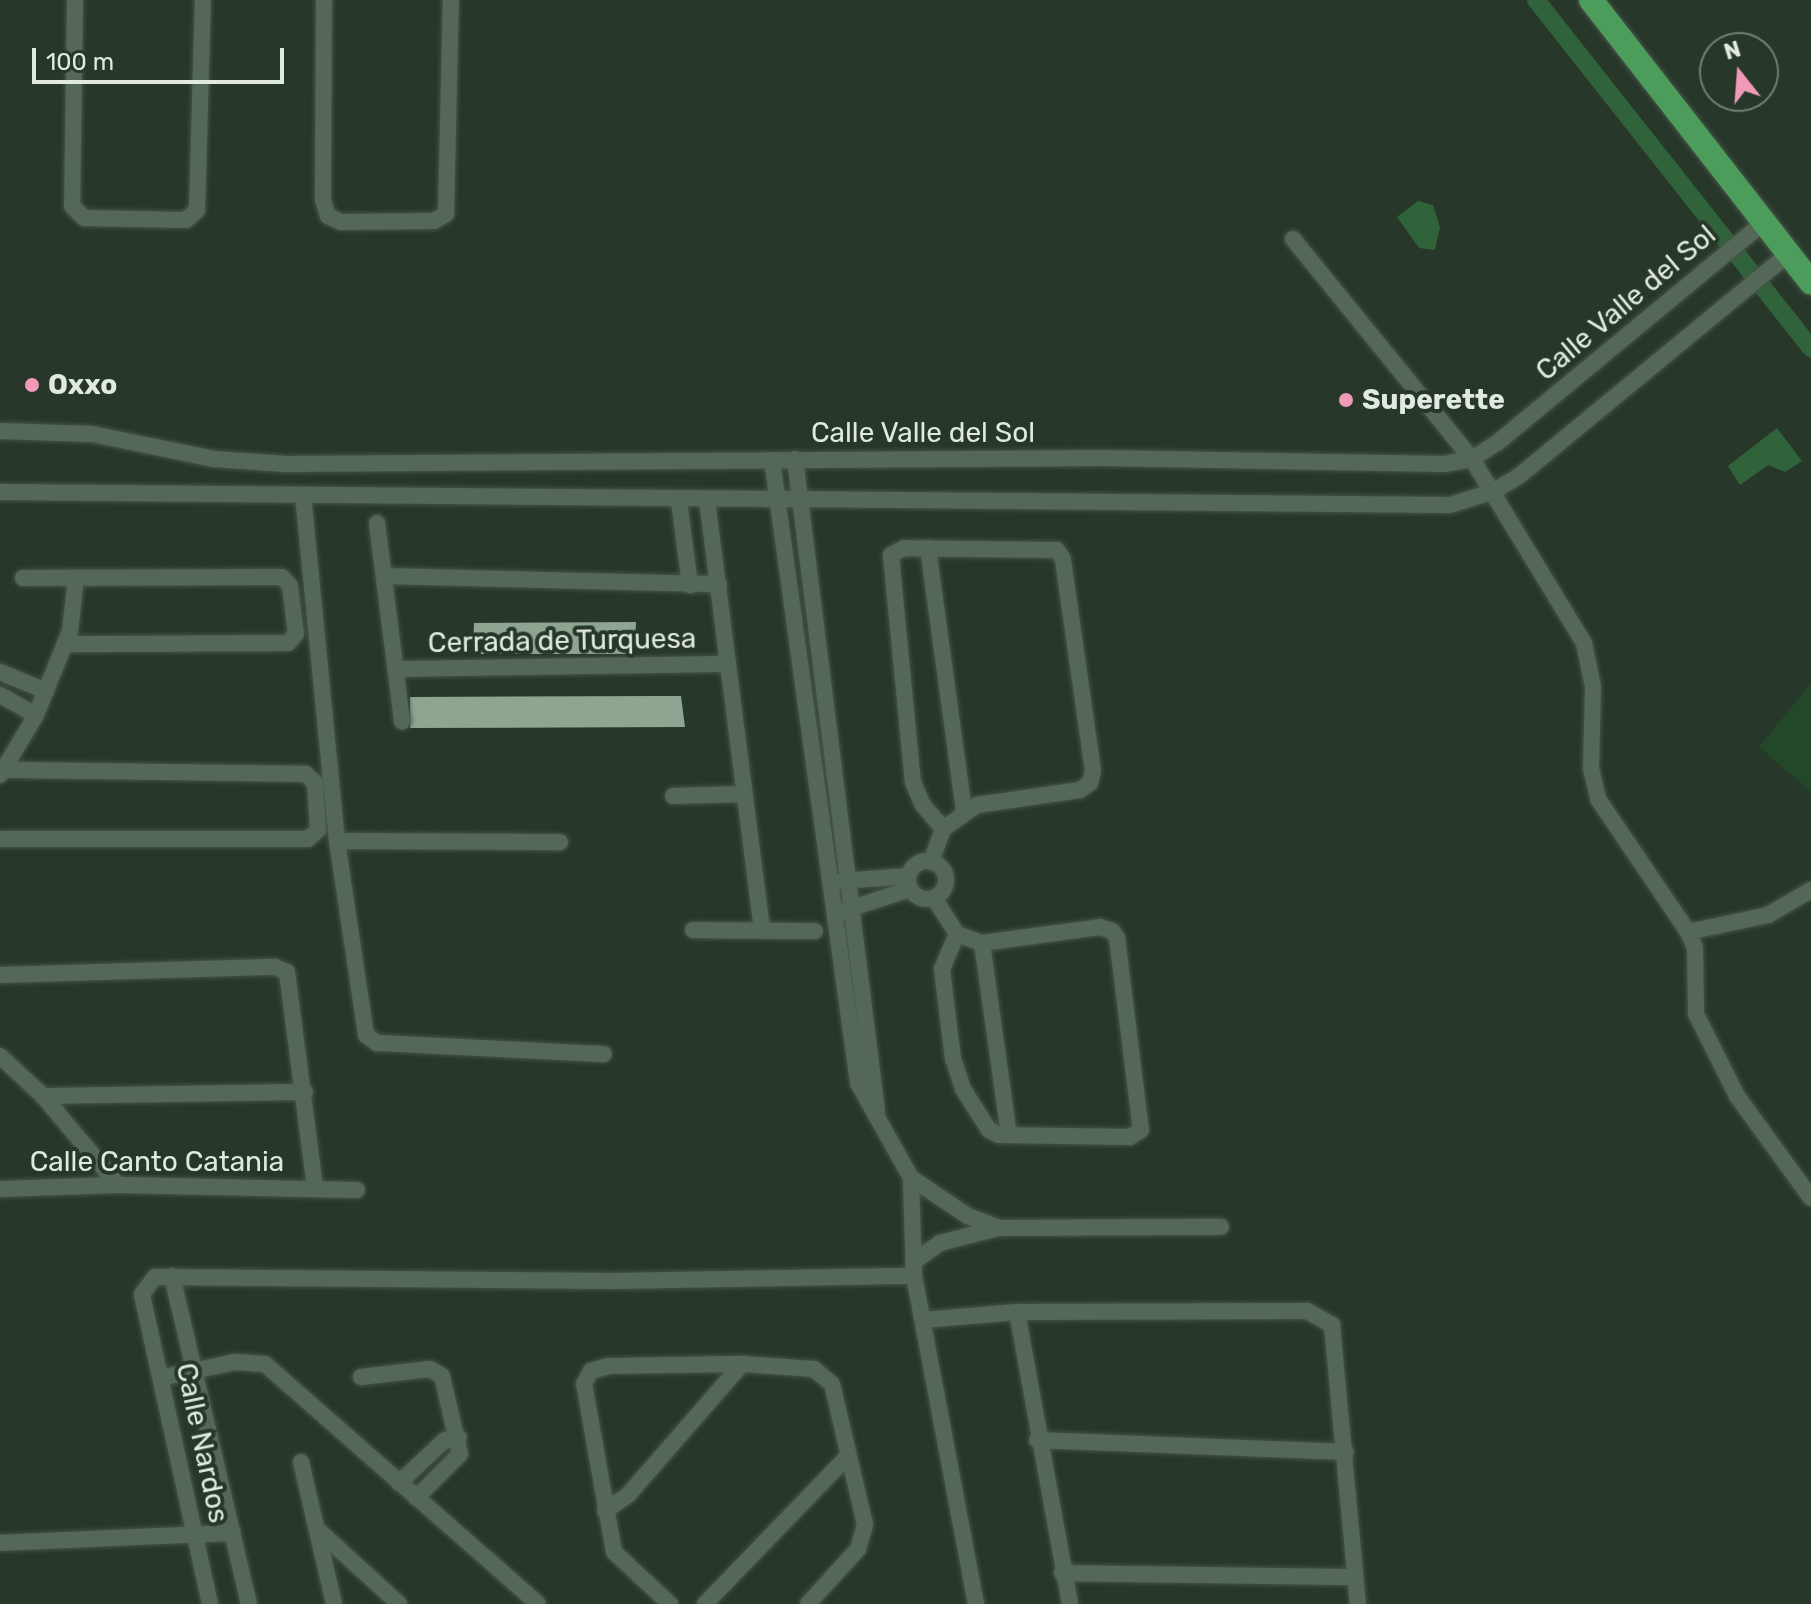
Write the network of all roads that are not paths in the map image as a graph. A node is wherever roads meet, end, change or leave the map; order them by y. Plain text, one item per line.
1 (75, 0) edge
2 (203, 0) edge
3 (324, 0) edge
4 (451, 0) edge
5 (1591, 0) edge
6 (1757, 228) junction
7 (1293, 239) dead end
8 (1782, 259) junction
9 (1811, 283) edge
10 (0, 431) edge
11 (795, 459) junction
12 (1472, 459) junction
13 (772, 460) junction
14 (1494, 491) junction
15 (0, 492) edge
16 (303, 495) junction
17 (707, 500) junction
18 (778, 500) junction
19 (800, 500) junction
20 (679, 501) junction
21 (377, 523) dead end
22 (928, 548) junction
23 (384, 576) junction
24 (23, 578) dead end
25 (76, 578) junction
26 (719, 584) junction
27 (690, 585) junction
28 (65, 644) junction
29 (728, 664) junction
30 (397, 669) junction
31 (0, 672) edge
32 (46, 691) junction
33 (0, 695) edge
34 (36, 715) junction
35 (402, 721) dead end
36 (2, 773) edge
37 (745, 794) junction
38 (673, 796) dead end
39 (964, 812) junction
40 (943, 829) junction
41 (0, 839) edge
42 (337, 841) junction
43 (560, 842) dead end
44 (931, 862) junction
45 (849, 880) junction
46 (830, 882) junction
47 (909, 882) junction
48 (1811, 890) edge
49 (934, 898) junction
50 (854, 909) junction
51 (834, 912) junction
52 (693, 930) dead end
53 (762, 931) junction
54 (815, 931) dead end
55 (1688, 932) junction
56 (957, 934) junction
57 (982, 943) junction
58 (0, 975) edge
59 (604, 1054) dead end
60 (0, 1056) edge
61 (305, 1092) junction
62 (43, 1096) junction
63 (877, 1111) junction
64 (1009, 1135) junction
65 (911, 1178) junction
66 (118, 1185) junction
67 (315, 1188) junction
68 (0, 1189) edge
69 (357, 1190) dead end
70 (1811, 1198) edge
71 (1221, 1227) dead end
72 (999, 1228) junction
73 (915, 1268) junction
74 (172, 1276) junction
75 (1017, 1312) junction
76 (923, 1320) junction
77 (742, 1364) junction
78 (197, 1370) junction
79 (361, 1377) dead end
80 (161, 1378) junction
81 (459, 1437) junction
82 (1037, 1440) junction
83 (1346, 1452) junction
84 (848, 1456) junction
85 (301, 1462) dead end
86 (399, 1483) junction
87 (416, 1498) junction
88 (605, 1511) junction
89 (317, 1529) junction
90 (233, 1533) junction
91 (195, 1536) junction
92 (0, 1543) edge
93 (1062, 1573) junction
94 (1354, 1577) junction
95 (210, 1604) edge
96 (249, 1604) edge
97 (334, 1604) edge
98 (399, 1604) edge
99 (538, 1604) edge
100 (670, 1604) edge
101 (705, 1604) edge
102 (808, 1604) edge
103 (976, 1604) edge
104 (1070, 1604) edge
105 (1358, 1604) edge

1 - 2 street
3 - 4 street
5 - 6 highway
6 - 8 highway
6 - 12 street, Calle Valle del Sol
7 - 12 street
8 - 9 highway
8 - 14 street
10 - 13 street, Calle Valle del Sol
11 - 12 street, Calle Valle del Sol
11 - 13 street, Calle Valle del Sol
11 - 19 street
12 - 14 street
13 - 18 street
14 - 19 street
14 - 55 street
15 - 16 street
16 - 20 street
16 - 42 street
17 - 18 street
17 - 20 street
17 - 26 street, Cerrada de Turquesa
18 - 19 street
18 - 46 street
19 - 45 street
20 - 27 street, Cerrada de Turquesa
21 - 23 street, Cerrada de Turquesa
22 - 39 street
22 - 39 street
22 - 40 street
23 - 27 street, Cerrada de Turquesa
23 - 30 street, Cerrada de Turquesa
24 - 25 street
25 - 28 street
25 - 28 street
26 - 27 street, Cerrada de Turquesa
26 - 29 street, Cerrada de Turquesa
28 - 32 street
29 - 30 street, Cerrada de Turquesa
29 - 37 street, Cerrada de Turquesa
30 - 35 street, Cerrada de Turquesa
31 - 32 street
32 - 34 street
33 - 34 street
34 - 36 street
36 - 41 street
37 - 38 street
37 - 53 street, Cerrada de Turquesa
39 - 40 street
40 - 44 street
42 - 43 street
42 - 59 street
44 - 47 street
44 - 49 street
45 - 46 street
45 - 47 street
45 - 50 street
46 - 51 street
47 - 49 street
47 - 50 street
48 - 55 street
49 - 56 street
50 - 51 street
50 - 63 street
51 - 63 street
52 - 53 street
53 - 54 street
55 - 70 street
56 - 57 street
56 - 64 street
57 - 64 street
57 - 64 street
58 - 61 street, Calle Canto Catania
60 - 62 street
61 - 62 street
61 - 67 street, Calle Canto Catania
62 - 66 street
63 - 65 street
65 - 72 street
65 - 73 street
66 - 67 street, Calle Canto Catania
66 - 68 street, Calle Canto Catania
67 - 69 street, Calle Canto Catania
71 - 72 street
72 - 73 street
73 - 74 street
73 - 76 street
74 - 78 street
74 - 80 street, Calle Nardos
75 - 76 street
75 - 82 street
75 - 83 street
76 - 103 street
77 - 84 street
77 - 88 street
77 - 88 street
78 - 80 street
78 - 86 street
78 - 90 street
79 - 81 street
80 - 91 street, Calle Nardos
81 - 86 street
81 - 87 street
82 - 83 street
82 - 93 street
83 - 94 street
84 - 101 street
84 - 102 street
85 - 89 street
86 - 87 street
87 - 99 street
88 - 100 street
89 - 97 street
89 - 98 street
90 - 91 street
90 - 96 street
91 - 92 street
91 - 95 street, Calle Nardos
93 - 94 street
93 - 104 street
94 - 105 street

